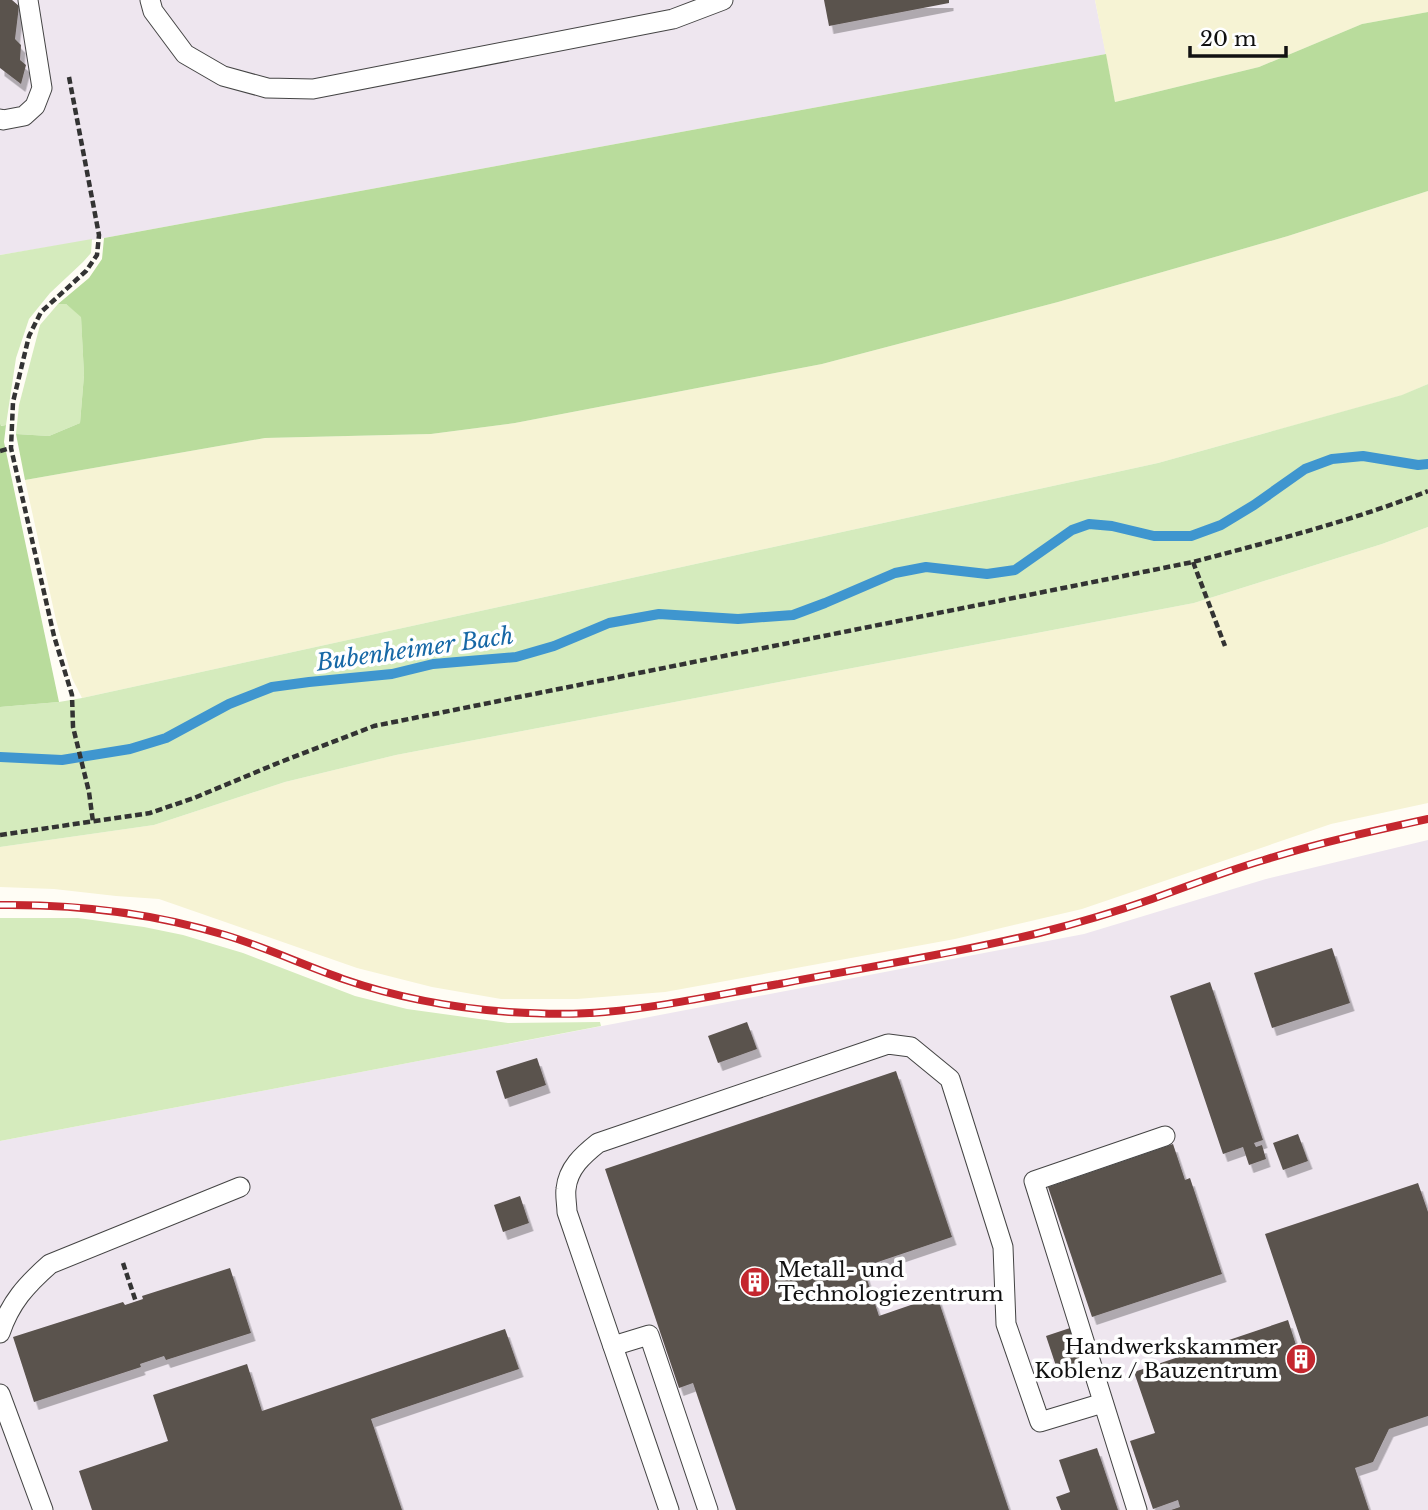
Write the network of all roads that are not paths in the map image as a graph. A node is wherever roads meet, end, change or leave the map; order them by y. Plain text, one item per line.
1 (28, 0) edge
2 (150, 0) edge
3 (723, 0) edge
4 (0, 119) edge
5 (1166, 1136) dead end
6 (240, 1187) dead end
7 (0, 1333) edge
8 (613, 1346) junction
9 (0, 1394) edge
10 (1103, 1403) junction
11 (43, 1510) edge
12 (668, 1510) edge
13 (708, 1510) edge
14 (1137, 1510) edge

1 - 4 lane
2 - 3 lane
5 - 10 lane
6 - 7 lane
8 - 10 lane
8 - 12 lane
8 - 13 lane
9 - 11 lane
10 - 14 lane

